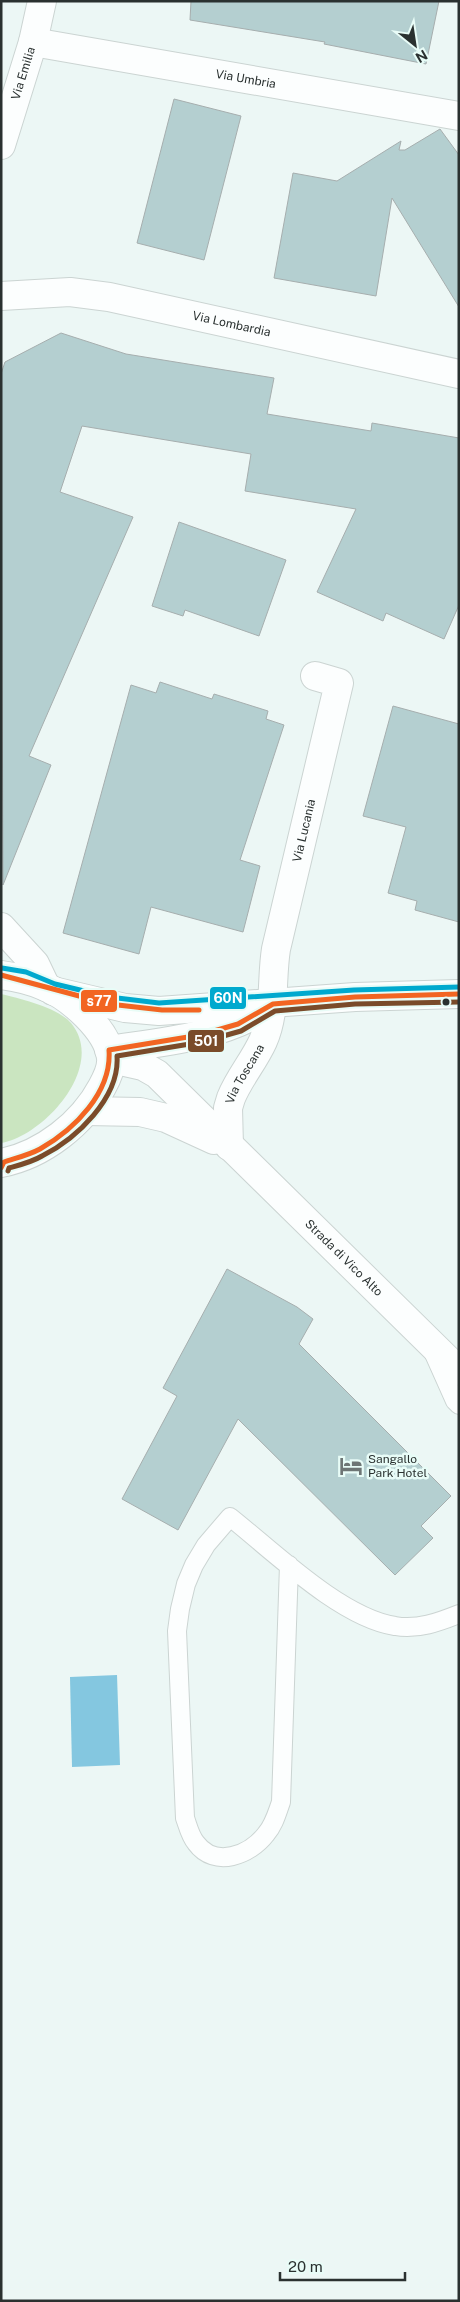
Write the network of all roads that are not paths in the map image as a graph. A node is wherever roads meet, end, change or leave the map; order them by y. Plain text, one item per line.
1 (42, 1) edge
2 (33, 42) junction
3 (459, 116) edge
4 (1, 145) edge
5 (1, 296) edge
6 (459, 374) edge
7 (315, 676) dead end
8 (1, 927) edge
9 (1, 975) edge
10 (50, 989) junction
11 (459, 994) edge
12 (273, 1004) junction
13 (110, 1055) junction
14 (86, 1112) junction
15 (229, 1146) junction
16 (2, 1164) edge
17 (427, 1340) junction
18 (459, 1371) edge
19 (459, 1405) edge
20 (290, 1565) junction
21 (459, 1614) edge

1 - 2 street, Via Emilia
2 - 3 street, Via Umbria
2 - 4 street, Via Emilia
5 - 6 street, Via Lombardia
7 - 12 street, Via Lucania
8 - 10 street
9 - 10 street
10 - 12 street
10 - 13 street
11 - 12 street
12 - 13 street
12 - 15 street, Via Toscana
13 - 14 street
13 - 15 street, Strada di Vico Alto
14 - 15 street, Strada di Vico Alto
14 - 16 street
15 - 17 street, Strada di Vico Alto
17 - 18 street, Strada di Vico Alto
17 - 19 lane
20 - 20 lane
20 - 21 lane

